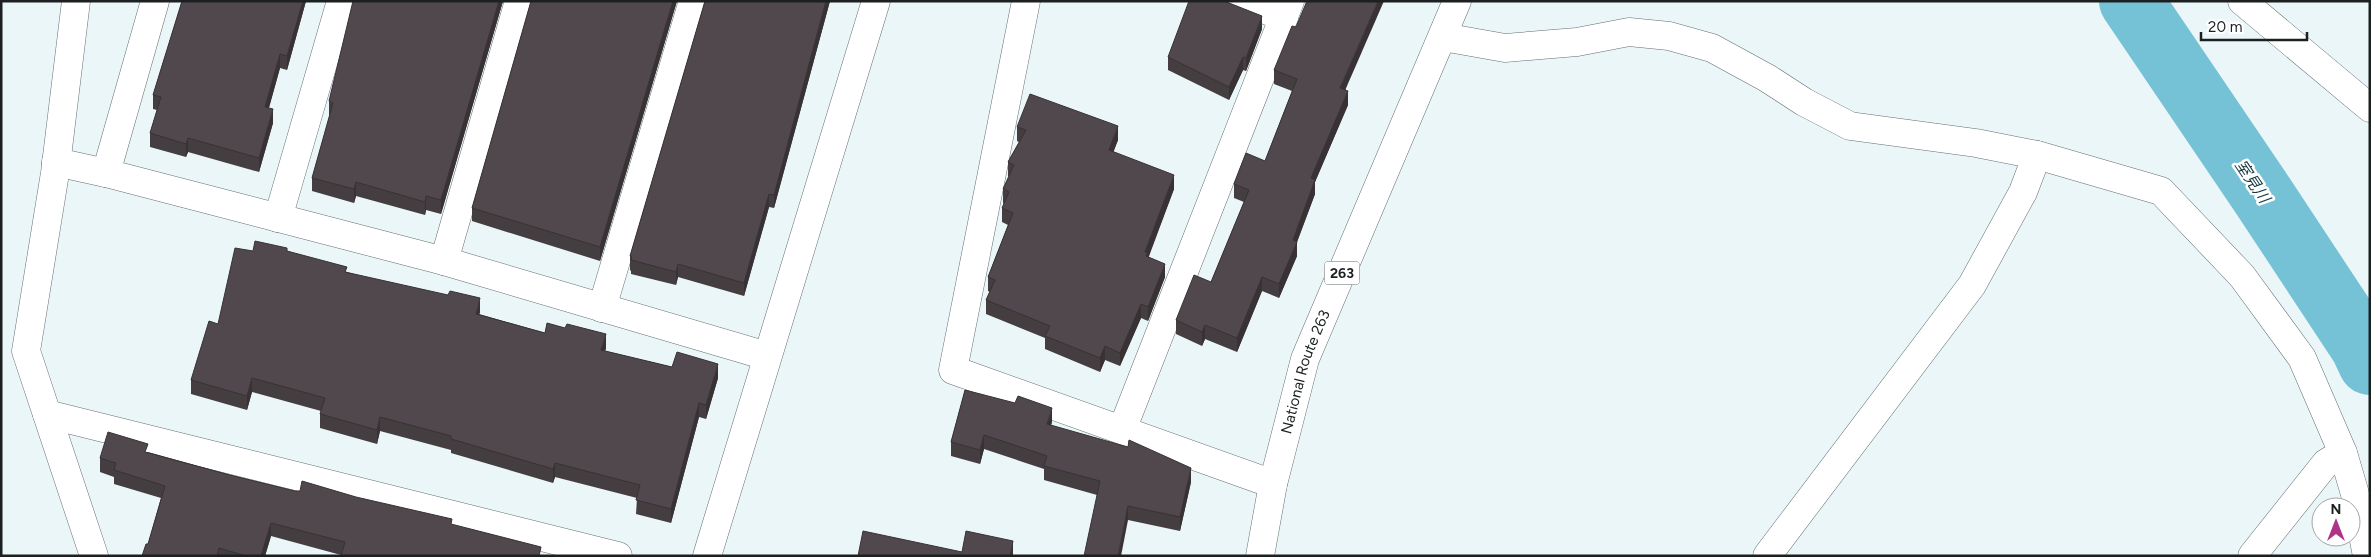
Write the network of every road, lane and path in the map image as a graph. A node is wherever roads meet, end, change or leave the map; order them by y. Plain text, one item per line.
1 (76, 1) edge
2 (155, 1) edge
3 (341, 1) edge
4 (519, 1) edge
5 (693, 1) edge
6 (876, 1) edge
7 (1026, 1) edge
8 (1242, 1) edge
9 (1457, 1) edge
10 (2242, 1) edge
11 (1287, 9) edge
12 (1443, 36) junction
13 (2370, 108) edge
14 (2037, 155) junction
15 (56, 162) junction
16 (106, 173) junction
17 (278, 218) junction
18 (444, 261) junction
19 (602, 308) junction
20 (767, 356) junction
21 (47, 414) junction
22 (1122, 430) junction
23 (2343, 453) junction
24 (1272, 484) junction
25 (94, 556) edge
26 (618, 556) edge
27 (707, 556) edge
28 (1260, 556) edge
29 (1767, 556) edge
30 (2252, 556) edge
31 (2367, 556) edge

1 - 15 main road
2 - 16 main road
3 - 17 main road
4 - 18 main road
5 - 19 main road
6 - 20 main road
7 - 22 main road
8 - 11 main road
9 - 12 main road, National Route 263 / 263
10 - 13 main road
11 - 22 main road
12 - 14 main road
12 - 24 main road, National Route 263 / 263
14 - 23 main road
14 - 29 main road
15 - 16 main road
15 - 21 main road
16 - 17 main road
17 - 18 main road
18 - 19 main road
19 - 20 main road
20 - 27 main road
21 - 25 main road
21 - 26 main road
22 - 24 main road
23 - 30 main road
23 - 31 main road
24 - 28 main road, National Route 263 / 263

